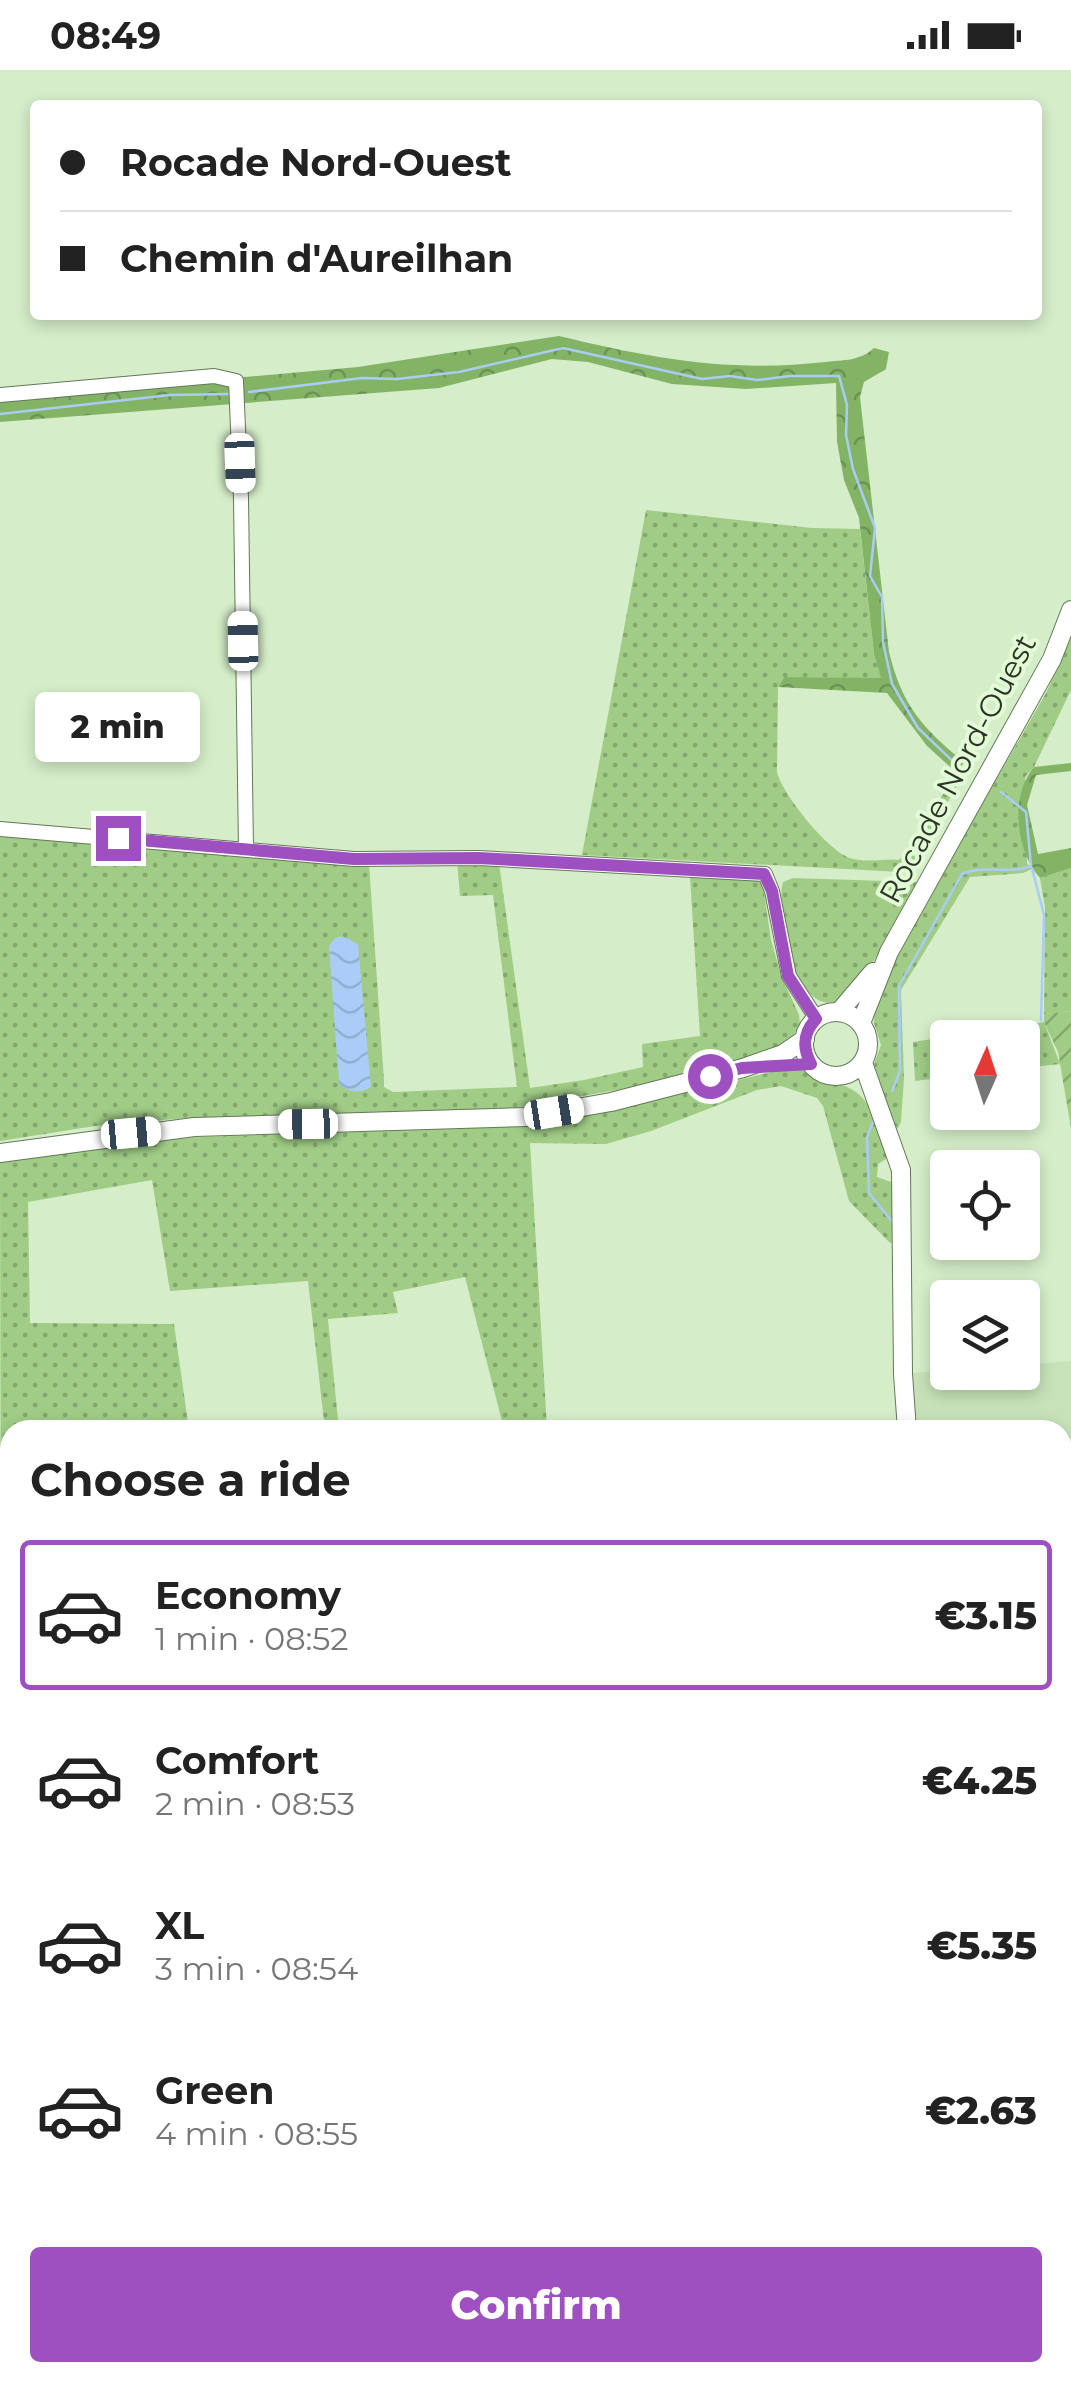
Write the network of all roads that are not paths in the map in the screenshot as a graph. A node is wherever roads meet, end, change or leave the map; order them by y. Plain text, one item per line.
1 (0, 395) edge
2 (1071, 610) edge
3 (0, 828) edge
4 (246, 848) junction
5 (889, 952) junction
6 (839, 1012) junction
7 (816, 1019) junction
8 (861, 1023) junction
9 (805, 1039) junction
10 (863, 1063) junction
11 (811, 1064) junction
12 (742, 1068) junction
13 (844, 1076) junction
14 (878, 1103) junction
15 (0, 1153) edge
16 (907, 1420) edge

1 - 4 street
2 - 5 main road, Rocade Nord-Ouest
3 - 4 street
4 - 7 street
5 - 6 main road, Rocade Nord-Ouest
5 - 8 main road, Rocade Nord-Ouest
6 - 7 main road
6 - 8 main road
7 - 9 main road
8 - 10 main road
9 - 11 main road
9 - 12 main road
10 - 13 main road
10 - 14 main road
11 - 12 main road
11 - 13 main road
12 - 15 main road
13 - 14 main road
14 - 16 main road

